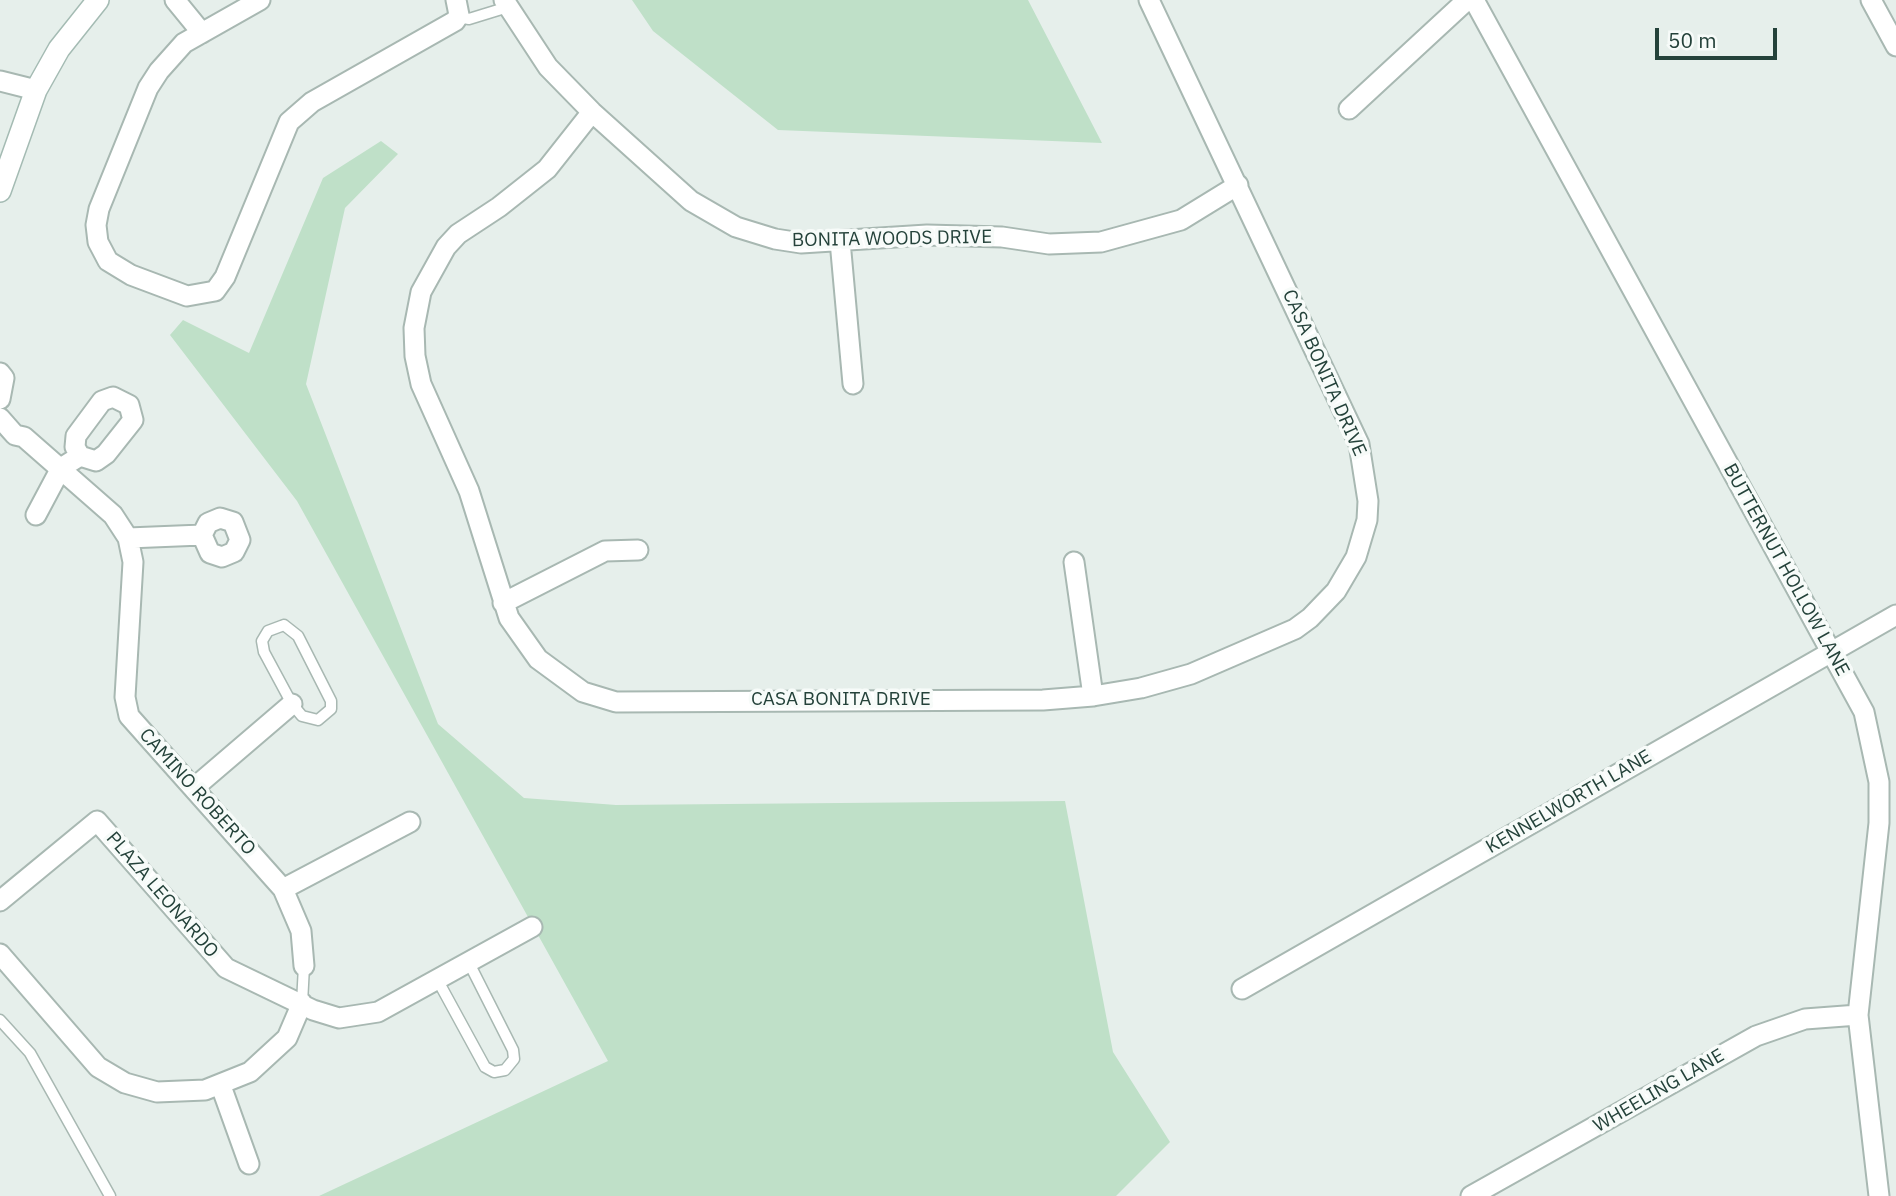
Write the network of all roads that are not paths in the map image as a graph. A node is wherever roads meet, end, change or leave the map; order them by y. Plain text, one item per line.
1 (98, 0) edge
2 (175, 0) edge
3 (260, 0) edge
4 (1149, 0) edge
5 (1466, 0) edge
6 (1474, 0) edge
7 (1871, 0) edge
8 (507, 4) edge
9 (457, 8) edge
10 (202, 33) junction
11 (1896, 46) edge
12 (0, 81) edge
13 (36, 90) junction
14 (1349, 109) dead end
15 (592, 112) junction
16 (1238, 185) junction
17 (0, 191) edge
18 (840, 242) junction
19 (0, 373) edge
20 (853, 384) dead end
21 (0, 399) edge
22 (0, 418) edge
23 (80, 456) dead end
24 (61, 468) junction
25 (36, 515) dead end
26 (202, 535) dead end
27 (128, 538) junction
28 (638, 550) dead end
29 (1074, 562) dead end
30 (503, 603) junction
31 (1896, 615) edge
32 (1832, 652) junction
33 (1093, 696) junction
34 (292, 705) junction
35 (195, 787) junction
36 (410, 822) dead end
37 (284, 889) junction
38 (0, 901) edge
39 (532, 927) dead end
40 (0, 954) edge
41 (468, 961) junction
42 (304, 966) joint
43 (437, 979) junction
44 (1242, 989) dead end
45 (302, 1003) junction
46 (1858, 1015) junction
47 (0, 1020) edge
48 (221, 1086) junction
49 (249, 1164) dead end
50 (1506, 1188) edge
51 (110, 1196) edge
52 (1471, 1196) edge
53 (1879, 1196) edge

1 - 13 main road
2 - 10 street
3 - 10 street
4 - 16 street, CASA BONITA DRIVE
5 - 14 street
6 - 32 street, BUTTERNUT HOLLOW LANE
7 - 11 street
8 - 9 lane
8 - 15 street, BONITA WOODS DRIVE
9 - 10 street
12 - 13 street
13 - 17 main road
15 - 18 street, BONITA WOODS DRIVE
15 - 30 street, CASA BONITA DRIVE
16 - 18 street, BONITA WOODS DRIVE
16 - 33 street, CASA BONITA DRIVE
18 - 20 street
19 - 21 street
22 - 24 street, CAMINO ROBERTO
23 - 24 street
24 - 25 street
24 - 27 street, CAMINO ROBERTO
26 - 27 street
27 - 35 street, CAMINO ROBERTO
28 - 30 street
29 - 33 street
30 - 33 street, CASA BONITA DRIVE
31 - 32 street, KENNELWORTH LANE
32 - 44 street, KENNELWORTH LANE
32 - 46 street, BUTTERNUT HOLLOW LANE
34 - 34 lane
34 - 35 street
35 - 37 street, CAMINO ROBERTO
36 - 37 street
37 - 42 street, CAMINO ROBERTO
38 - 45 street, PLAZA LEONARDO
39 - 41 street, PLAZA LEONARDO
40 - 48 street
41 - 43 street, PLAZA LEONARDO
41 - 43 lane
42 - 45 lane, CAMINO ROBERTO
43 - 45 street, PLAZA LEONARDO
45 - 48 street
46 - 50 street, WHEELING LANE
46 - 53 street, BUTTERNUT HOLLOW LANE
47 - 51 lane
48 - 49 street
50 - 52 street, WHEELING LANE

